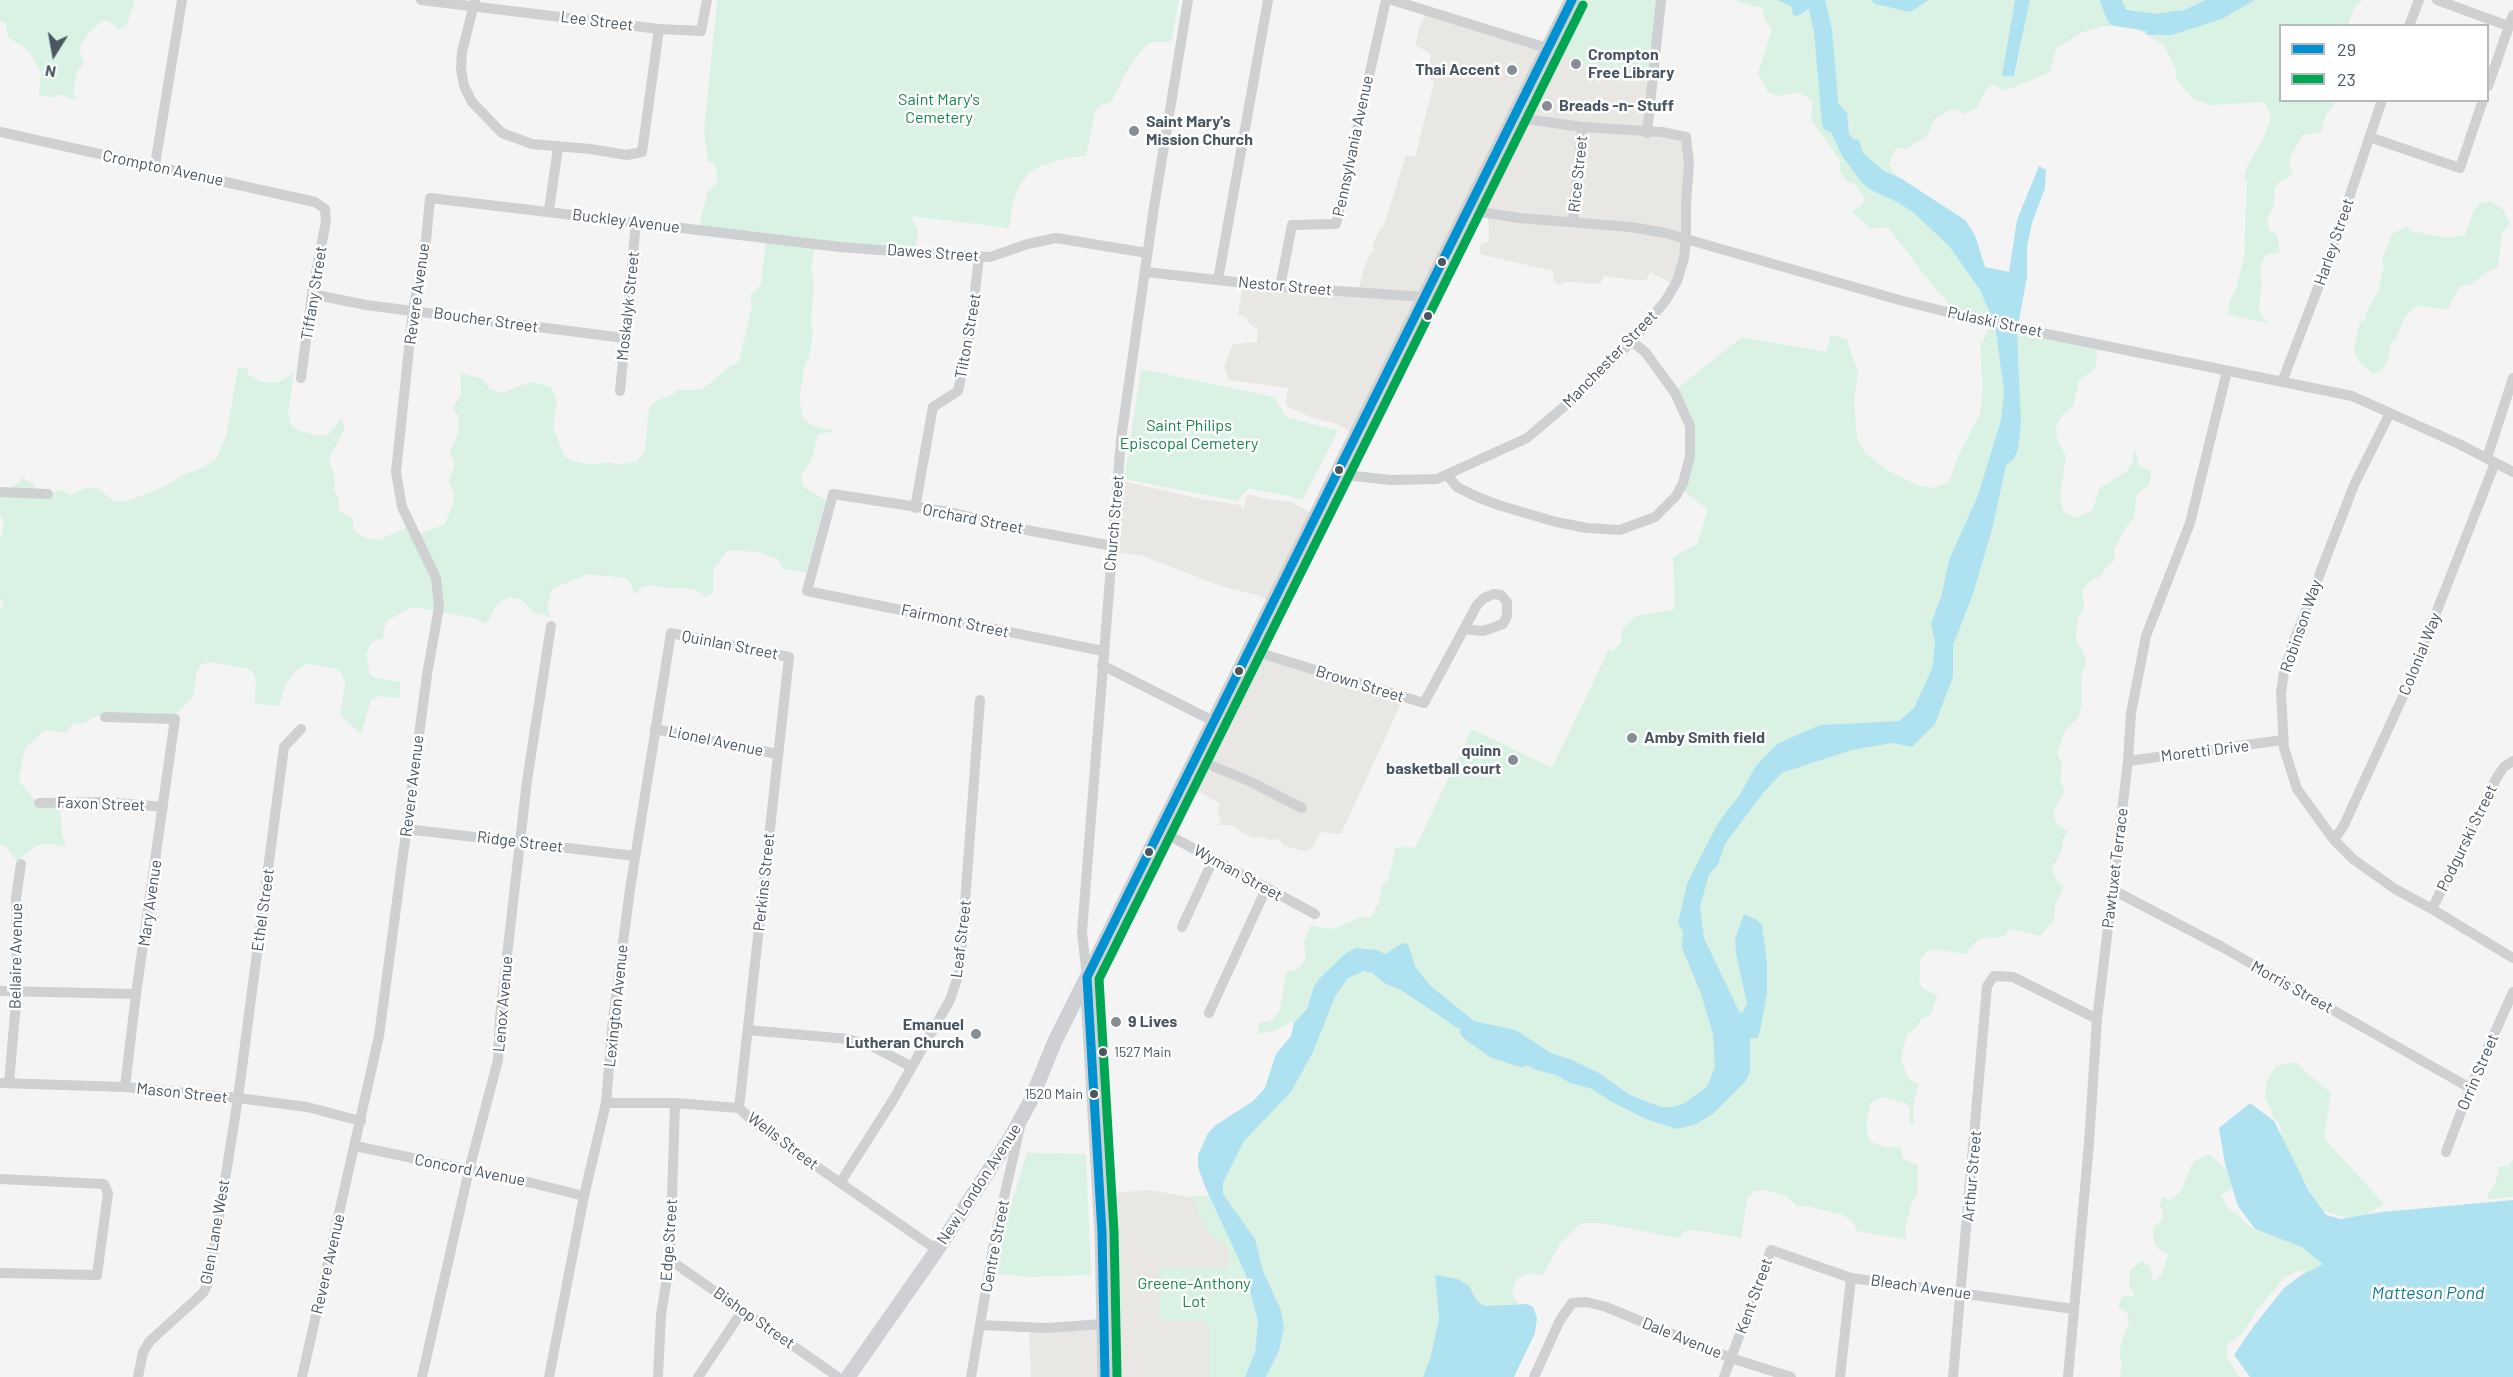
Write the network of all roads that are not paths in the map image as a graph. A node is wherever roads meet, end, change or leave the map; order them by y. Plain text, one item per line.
1 (182, 0) edge
2 (421, 0) edge
3 (706, 0) edge
4 (1188, 0) edge
5 (1268, 0) edge
6 (1386, 0) edge
7 (1392, 0) edge
8 (1572, 0) edge
9 (1661, 0) edge
10 (2419, 0) edge
11 (2437, 0) edge
12 (473, 3) edge
13 (2513, 15) edge
14 (2410, 24) edge
15 (2508, 26) junction
16 (659, 29) junction
17 (1547, 48) junction
18 (2489, 80) edge
19 (2381, 102) edge
20 (2482, 102) edge
21 (1512, 117) junction
22 (1582, 127) junction
23 (0, 132) edge
24 (1647, 133) junction
25 (2368, 137) junction
26 (558, 148) junction
27 (155, 165) junction
28 (430, 198) joint
29 (325, 209) joint
30 (549, 210) junction
31 (1467, 210) junction
32 (636, 222) junction
33 (1573, 222) junction
34 (1686, 238) junction
35 (823, 245) joint
36 (1148, 254) junction
37 (979, 256) junction
38 (1146, 272) junction
39 (1218, 280) junction
40 (1280, 287) junction
41 (312, 294) junction
42 (1425, 297) junction
43 (413, 310) junction
44 (624, 338) junction
45 (1632, 341) junction
46 (2227, 371) junction
47 (301, 378) dead end
48 (2513, 378) edge
49 (2282, 382) junction
50 (620, 391) dead end
51 (2390, 413) junction
52 (2491, 461) junction
53 (2513, 471) edge
54 (1336, 474) junction
55 (1448, 476) junction
56 (0, 492) edge
57 (48, 494) dead end
58 (915, 508) junction
59 (1113, 546) junction
60 (807, 591) joint
61 (551, 626) dead end
62 (1464, 629) dead end
63 (671, 633) joint
64 (1250, 650) junction
65 (1103, 651) junction
66 (789, 657) joint
67 (1102, 665) junction
68 (980, 700) dead end
69 (105, 717) dead end
70 (1215, 722) junction
71 (301, 729) dead end
72 (655, 729) junction
73 (2283, 740) junction
74 (777, 754) junction
75 (1196, 759) junction
76 (2128, 761) junction
77 (2508, 764) edge
78 (39, 802) dead end
79 (163, 807) junction
80 (1302, 808) dead end
81 (406, 829) junction
82 (1161, 831) junction
83 (2334, 840) junction
84 (522, 842) junction
85 (635, 856) junction
86 (1213, 860) junction
87 (21, 864) dead end
88 (1266, 889) junction
89 (2113, 890) junction
90 (2432, 909) junction
91 (1315, 914) dead end
92 (1182, 927) dead end
93 (2513, 958) edge
94 (1087, 977) junction
95 (0, 991) edge
96 (17, 991) junction
97 (2513, 992) edge
98 (136, 994) junction
99 (1209, 1013) dead end
100 (2097, 1019) junction
101 (748, 1030) junction
102 (912, 1067) junction
103 (5, 1083) edge
104 (125, 1087) junction
105 (2470, 1088) junction
106 (238, 1098) junction
107 (606, 1103) junction
108 (675, 1103) junction
109 (739, 1108) junction
110 (1023, 1115) junction
111 (361, 1121) junction
112 (355, 1146) junction
113 (2446, 1152) dead end
114 (469, 1170) junction
115 (0, 1179) edge
116 (840, 1183) junction
117 (584, 1196) junction
118 (937, 1250) junction
119 (1771, 1250) joint
120 (670, 1260) junction
121 (0, 1273) edge
122 (1851, 1278) junction
123 (1961, 1293) junction
124 (2074, 1309) junction
125 (743, 1310) junction
126 (1103, 1324) junction
127 (980, 1325) junction
128 (1731, 1358) junction
129 (138, 1377) edge
130 (302, 1377) edge
131 (422, 1377) edge
132 (549, 1377) edge
133 (658, 1377) edge
134 (698, 1377) edge
135 (838, 1377) edge
136 (848, 1377) edge
137 (971, 1377) edge
138 (1105, 1377) edge
139 (1534, 1377) edge
140 (1724, 1377) edge
141 (1791, 1377) edge
142 (1840, 1377) edge
143 (1953, 1377) edge
144 (2068, 1377) edge

1 - 27 street
2 - 12 street, Lee Street
3 - 16 street, Lee Street
4 - 36 street, Church Street
5 - 39 street
6 - 40 street, Pennsylvania Avenue
7 - 17 street
8 - 17 main road, New London Avenue
9 - 24 street
10 - 14 street
11 - 15 street
12 - 16 street, Lee Street
12 - 26 street
13 - 15 street
15 - 18 street
16 - 26 street
17 - 21 main road, New London Avenue
19 - 25 street, Harley Street
20 - 25 street
21 - 22 street
21 - 31 main road, New London Avenue
22 - 24 street
22 - 33 street, Rice Street
23 - 27 street, Crompton Avenue
24 - 34 street, Manchester Street
25 - 49 street, Harley Street
26 - 30 street
27 - 29 street, Crompton Avenue
28 - 30 street, Buckley Avenue
28 - 43 street, Revere Avenue
29 - 41 street, Tiffany Street
30 - 32 street, Buckley Avenue
31 - 33 street, Pulaski Street
31 - 42 main road, New London Avenue
32 - 35 street, Buckley Avenue
32 - 44 street, Moskalyk Street
33 - 34 street, Pulaski Street
34 - 45 street, Manchester Street
34 - 46 street, Pulaski Street
35 - 37 street, Dawes Street
36 - 37 street, Dawes Street
36 - 38 street, Church Street
37 - 58 street, Tilton Street
38 - 39 street, Nestor Street
38 - 59 street, Church Street
39 - 40 street, Nestor Street
40 - 42 street, Nestor Street
41 - 43 street, Boucher Street
41 - 47 street, Tiffany Street
42 - 54 main road, New London Avenue
43 - 44 street, Boucher Street
43 - 81 street, Revere Avenue
44 - 50 street, Moskalyk Street
45 - 55 street, Manchester Street
45 - 55 street
46 - 49 street, Pulaski Street
46 - 76 street, Pawtuxet Terrace
48 - 52 street, Colonial Way
49 - 51 street, Pulaski Street
51 - 52 street, Pulaski Street
51 - 73 street, Robinson Way
52 - 53 street, Pulaski Street
52 - 83 street, Colonial Way
54 - 55 street, Manchester Street
54 - 64 main road, New London Avenue
56 - 57 street
58 - 59 street, Orchard Street
58 - 60 street, Orchard Street
59 - 65 street, Church Street
60 - 65 street, Fairmont Street
61 - 84 street, Lenox Avenue
62 - 64 street, Brown Street
63 - 66 street, Quinlan Street
63 - 72 street, Lexington Avenue
64 - 70 main road, New London Avenue
65 - 67 street, Church Street
66 - 74 street, Perkins Street
67 - 70 street
67 - 94 street, Church Street
68 - 102 street, Leaf Street
69 - 79 street, Mary Avenue
70 - 75 main road, New London Avenue
71 - 106 street, Ethel Street
72 - 74 street, Lionel Avenue
72 - 85 street, Lexington Avenue
73 - 76 street, Moretti Drive
73 - 83 street, Robinson Way
74 - 101 street, Perkins Street
75 - 80 street
75 - 82 main road, New London Avenue
76 - 89 street, Pawtuxet Terrace
77 - 90 street, Podgurski Street
78 - 79 street, Faxon Street
79 - 98 street, Mary Avenue
81 - 84 street, Ridge Street
81 - 111 street, Revere Avenue
82 - 86 street, Wyman Street
82 - 94 main road, New London Avenue
83 - 90 street, Robinson Way
84 - 85 street, Ridge Street
84 - 114 street, Lenox Avenue
85 - 107 street, Lexington Avenue
86 - 88 street, Wyman Street
86 - 92 street
87 - 96 street, Bellaire Avenue
88 - 91 street, Wyman Street
88 - 99 street
89 - 100 street, Pawtuxet Terrace
89 - 105 street, Morris Street
90 - 93 street, Robinson Way
94 - 110 main road, New London Avenue
94 - 126 main road
95 - 96 street
96 - 98 street
96 - 103 street, Bellaire Avenue
97 - 105 street, Orrin Street
98 - 104 street, Mary Avenue
100 - 123 street, Arthur Street
100 - 124 street, Pawtuxet Terrace
101 - 102 street
101 - 109 street, Perkins Street
102 - 116 street, Leaf Street
103 - 104 street, Mason Street
104 - 106 street, Mason Street
105 - 113 street, Orrin Street
106 - 111 street, Mason Street
106 - 129 street, Glen Lane West
107 - 108 street, Wells Street
107 - 117 street, Lexington Avenue
108 - 109 street, Wells Street
108 - 120 street, Edge Street
109 - 116 street, Wells Street
110 - 118 main road, New London Avenue
110 - 127 street, Centre Street
111 - 112 street, Revere Avenue
112 - 114 street, Concord Avenue
112 - 130 street, Revere Avenue
114 - 117 street, Concord Avenue
114 - 131 street, Lenox Avenue
115 - 121 street
116 - 118 street, Wells Street
117 - 132 street, Lexington Avenue
118 - 136 main road, New London Avenue
119 - 122 street, Bleach Avenue
119 - 128 street, Kent Street
120 - 125 street, Bishop Street
120 - 133 street, Edge Street
122 - 123 street, Bleach Avenue
122 - 142 street
123 - 124 street, Bleach Avenue
123 - 143 street, Arthur Street
124 - 144 street, Pawtuxet Terrace
125 - 134 street
125 - 135 street, Bishop Street
126 - 127 street
126 - 138 main road
127 - 137 street, Centre Street
128 - 139 street, Dale Avenue
128 - 140 street, Kent Street
128 - 141 street, Dale Avenue

